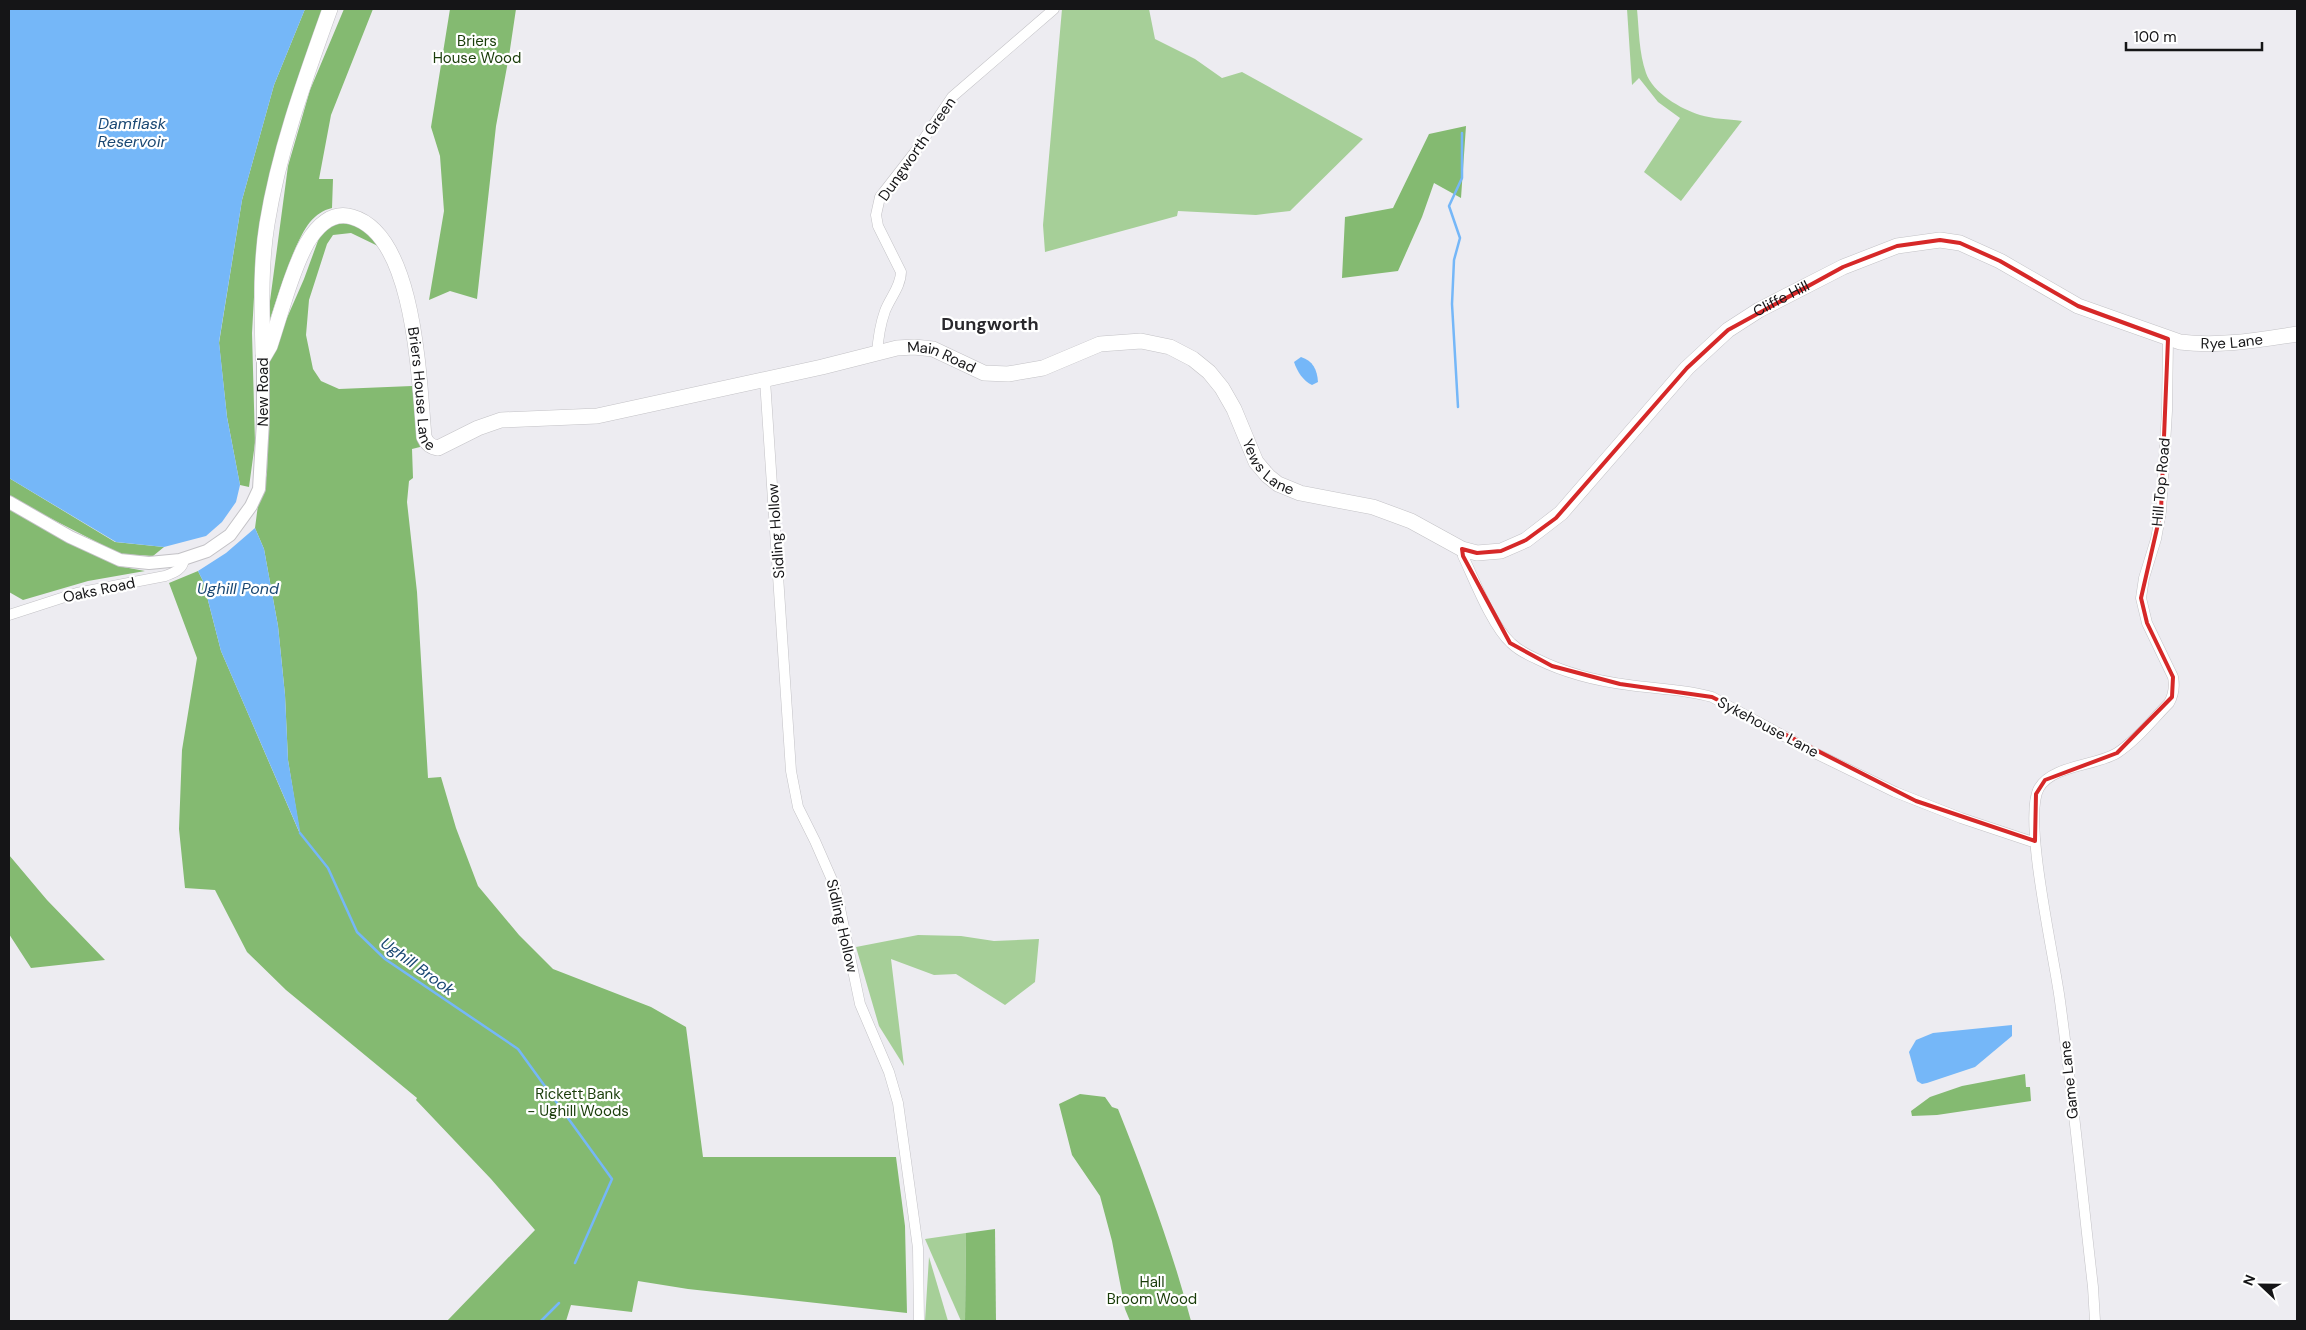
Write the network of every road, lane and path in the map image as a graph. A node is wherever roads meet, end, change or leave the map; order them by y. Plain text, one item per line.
1 (330, 9) edge
2 (1054, 9) edge
3 (2297, 334) edge
4 (2168, 339) junction
5 (1114, 342) joint
6 (877, 354) junction
7 (263, 358) junction
8 (765, 380) junction
9 (9, 502) edge
10 (1462, 550) junction
11 (184, 559) junction
12 (9, 615) edge
13 (2035, 841) junction
14 (919, 1321) edge
15 (2095, 1321) edge

1 - 7 main road, New Road
2 - 6 street, Dungworth Green
3 - 4 main road, Rye Lane
4 - 10 main road, Cliffe Hill
4 - 13 street, Hill Top Road
5 - 6 main road, Main Road
5 - 10 main road, Yews Lane
6 - 8 main road, Main Road
7 - 8 main road, Briers House Lane
7 - 11 street, New Road
8 - 14 street, Sidling Hollow
9 - 11 street, New Road
10 - 13 street, Sykehouse Lane
11 - 12 street, Oaks Road
13 - 15 street, Game Lane

